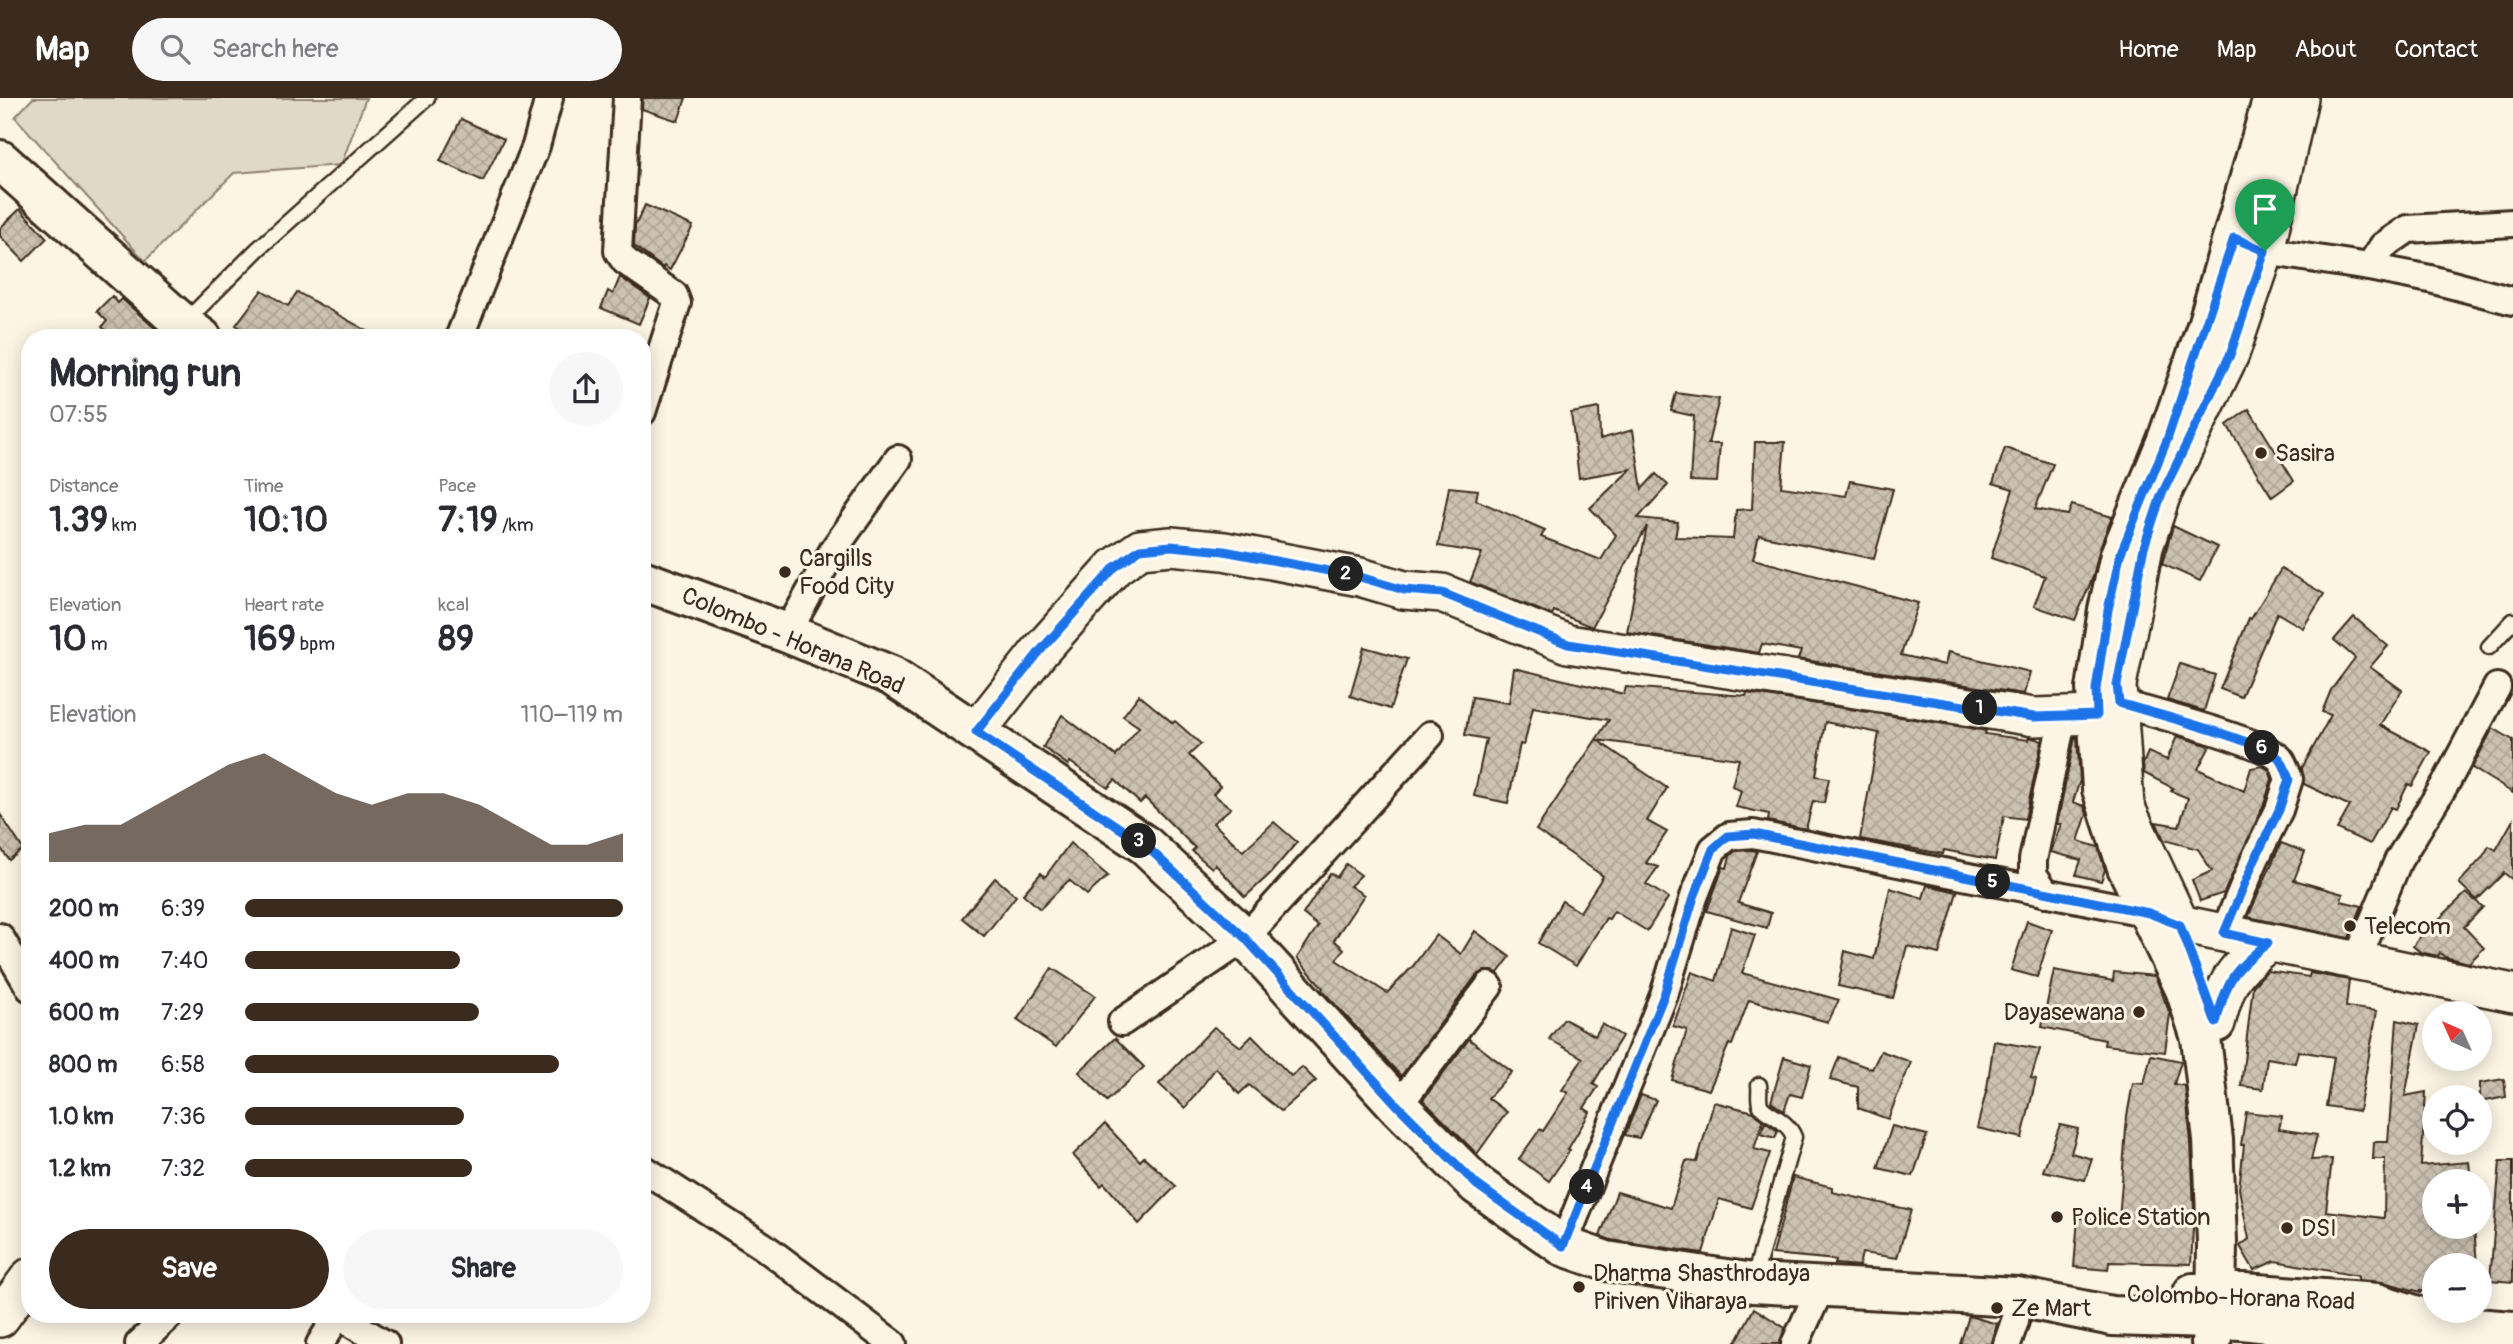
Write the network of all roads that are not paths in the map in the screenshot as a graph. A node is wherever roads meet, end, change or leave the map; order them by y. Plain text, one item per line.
1 (427, 98) edge
2 (549, 98) edge
3 (627, 98) edge
4 (2273, 98) edge
5 (2299, 98) edge
6 (0, 160) edge
7 (2513, 223) edge
8 (2249, 244) junction
9 (2370, 267) junction
10 (2513, 301) edge
11 (190, 329) edge
12 (194, 329) edge
13 (463, 329) edge
14 (651, 384) edge
15 (898, 459) dead end
16 (651, 583) edge
17 (2513, 621) edge
18 (787, 634) junction
19 (2489, 647) dead end
20 (2497, 687) dead end
21 (2093, 711) junction
22 (976, 732) junction
23 (1430, 735) dead end
24 (2046, 893) junction
25 (2164, 919) junction
26 (2224, 933) junction
27 (0, 937) edge
28 (1245, 938) junction
29 (2268, 943) junction
30 (2357, 960) junction
31 (21, 973) edge
32 (1489, 986) dead end
33 (2513, 993) edge
34 (1122, 1022) dead end
35 (2216, 1023) junction
36 (1759, 1085) dead end
37 (1398, 1106) junction
38 (651, 1174) edge
39 (1563, 1246) junction
40 (1753, 1283) junction
41 (1821, 1287) junction
42 (21, 1289) edge
43 (2026, 1298) junction
44 (2112, 1316) junction
45 (0, 1318) edge
46 (2227, 1319) edge
47 (161, 1323) edge
48 (333, 1323) edge
49 (351, 1323) edge
50 (2449, 1325) junction
51 (2513, 1331) edge
52 (2366, 1339) edge
53 (139, 1344) edge
54 (320, 1344) edge
55 (385, 1344) edge
56 (893, 1344) edge
57 (1795, 1344) edge
58 (2007, 1344) edge
59 (2166, 1344) edge

1 - 12 lane
2 - 13 street
3 - 14 street
4 - 8 main road
5 - 8 street
6 - 11 main road
7 - 9 street
8 - 9 street
8 - 21 main road
9 - 10 street
15 - 18 street
16 - 18 main road, Colombo - Horana Road
17 - 19 lane
18 - 22 main road, Colombo - Horana Road
20 - 30 street
21 - 22 street
21 - 24 street
21 - 25 main road
21 - 26 street
22 - 28 main road, Colombo - Horana Road
23 - 28 street
24 - 25 street
24 - 39 street
25 - 26 street
25 - 35 main road
25 - 46 main road
26 - 29 street
27 - 31 street
28 - 34 street
28 - 37 main road, Colombo - Horana Road
29 - 30 street
29 - 35 street
30 - 33 street
32 - 37 street
35 - 46 main road
36 - 40 lane
37 - 39 main road, Colombo - Horana Road
38 - 56 street
39 - 40 main road, Colombo - Horana Road
40 - 41 main road, Colombo - Horana Road
41 - 43 main road, Colombo - Horana Road
41 - 57 street
42 - 45 street
43 - 44 main road, Colombo-Horana Road
43 - 46 main road, Colombo-Horana Road
43 - 58 street
44 - 46 main road, Colombo-Horana Road
44 - 59 main road
46 - 50 main road, Colombo-Horana Road
46 - 52 main road, Colombo-Horana Road
47 - 53 street
48 - 54 street
49 - 55 street
50 - 51 main road
50 - 52 main road, Colombo-Horana Road

